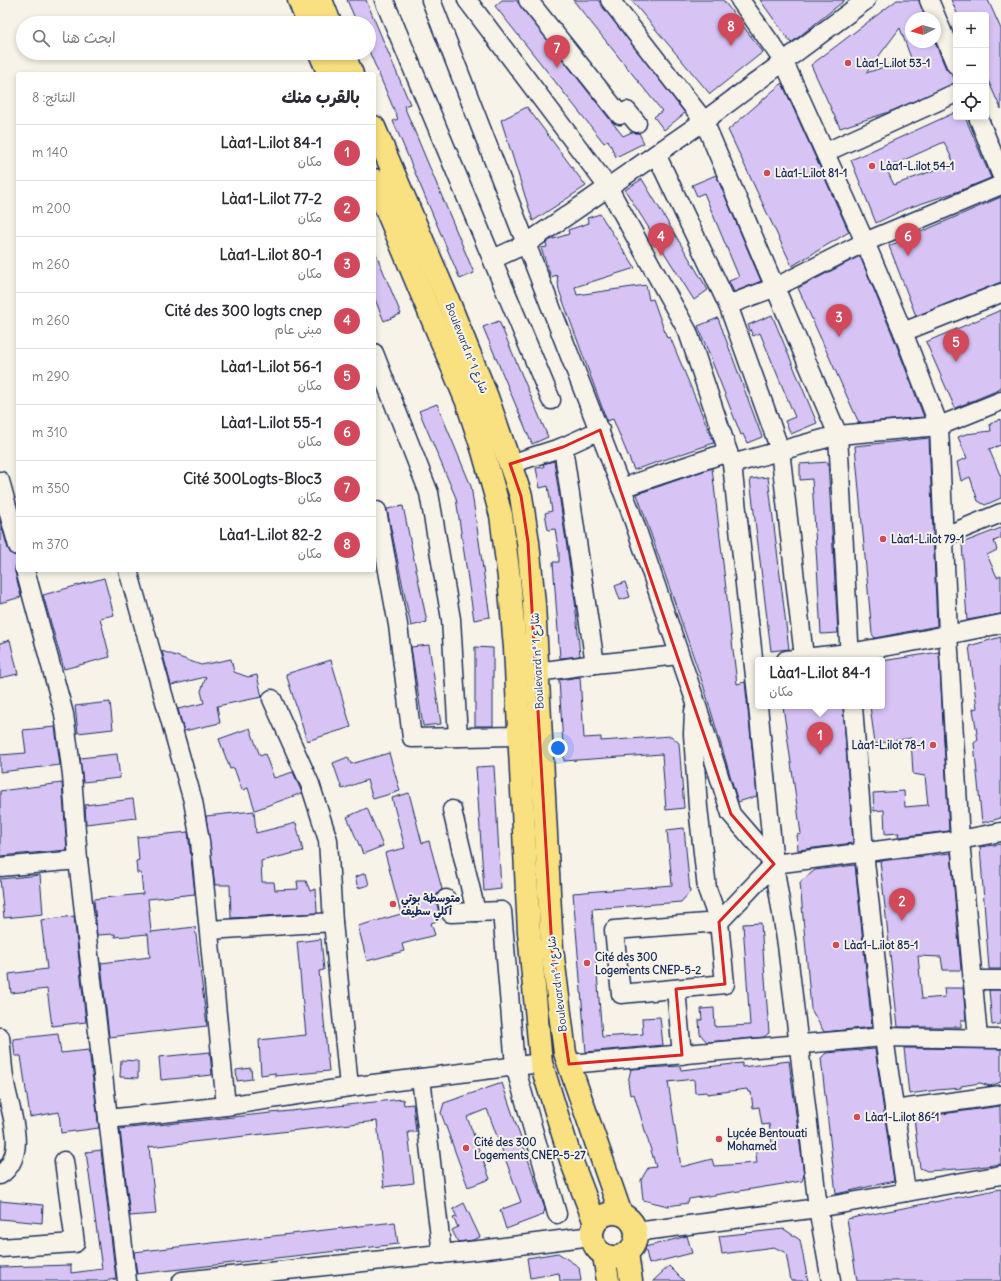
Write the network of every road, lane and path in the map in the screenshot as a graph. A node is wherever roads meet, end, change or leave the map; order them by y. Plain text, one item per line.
1 (298, 0) edge
2 (321, 0) edge
3 (384, 0) edge
4 (430, 0) edge
5 (466, 0) edge
6 (528, 0) edge
7 (610, 0) edge
8 (740, 0) edge
9 (866, 0) edge
10 (929, 0) edge
11 (305, 16) edge
12 (327, 16) edge
13 (953, 58) edge
14 (323, 60) edge
15 (345, 60) edge
16 (784, 62) junction
17 (328, 72) edge
18 (351, 72) edge
19 (953, 94) edge
20 (979, 120) edge
21 (704, 122) junction
22 (637, 124) dead end
23 (376, 132) edge
24 (826, 152) junction
25 (656, 154) junction
26 (1001, 174) edge
27 (1001, 184) edge
28 (376, 185) edge
29 (608, 187) junction
30 (865, 242) junction
31 (526, 244) junction
32 (493, 259) junction
33 (776, 287) junction
34 (1001, 292) edge
35 (728, 305) junction
36 (903, 332) junction
37 (376, 358) edge
38 (551, 400) dead end
39 (1001, 402) edge
40 (939, 426) junction
41 (600, 430) junction
42 (838, 435) junction
43 (563, 447) junction
44 (780, 450) junction
45 (730, 458) junction
46 (510, 464) junction
47 (0, 480) edge
48 (621, 488) junction
49 (8, 501) edge
50 (377, 511) dead end
51 (1001, 512) edge
52 (945, 536) junction
53 (16, 537) edge
54 (26, 572) edge
55 (129, 572) edge
56 (1001, 624) edge
57 (948, 634) junction
58 (679, 655) junction
59 (850, 656) edge
60 (755, 657) edge
61 (795, 657) edge
62 (822, 657) edge
63 (595, 664) junction
64 (538, 672) junction
65 (272, 699) dead end
66 (695, 700) junction
67 (758, 709) edge
68 (853, 709) edge
69 (520, 736) junction
70 (458, 737) junction
71 (452, 810) dead end
72 (1001, 832) edge
73 (960, 840) junction
74 (864, 852) junction
75 (78, 860) junction
76 (774, 864) junction
77 (0, 867) edge
78 (446, 899) dead end
79 (528, 908) junction
80 (476, 912) junction
81 (502, 912) junction
82 (333, 922) junction
83 (719, 922) junction
84 (209, 930) junction
85 (972, 980) junction
86 (1001, 980) edge
87 (676, 989) junction
88 (0, 1037) edge
89 (884, 1037) junction
90 (978, 1038) junction
91 (1001, 1039) edge
92 (799, 1045) junction
93 (682, 1055) junction
94 (541, 1063) junction
95 (569, 1064) junction
96 (515, 1066) junction
97 (421, 1078) junction
98 (349, 1087) junction
99 (1001, 1095) edge
100 (226, 1106) junction
101 (894, 1110) junction
102 (108, 1119) junction
103 (64, 1161) dead end
104 (0, 1174) edge
105 (1001, 1175) edge
106 (906, 1192) junction
107 (818, 1208) junction
108 (557, 1214) dead end
109 (621, 1214) junction
110 (594, 1230) junction
111 (636, 1232) junction
112 (0, 1248) edge
113 (627, 1253) junction
114 (442, 1254) junction
115 (604, 1255) junction
116 (332, 1273) edge
117 (127, 1281) edge
118 (182, 1281) edge
119 (608, 1281) edge
120 (631, 1281) edge
121 (832, 1281) edge

1 - 11 main road
2 - 12 main road
3 - 32 street
4 - 31 street
5 - 29 street
6 - 22 street
7 - 21 street
8 - 16 street
9 - 16 street
10 - 13 street
14 - 17 main road
15 - 18 main road
16 - 21 street
16 - 24 street
19 - 24 street
20 - 26 street
21 - 25 street
21 - 33 street
23 - 46 main road, Boulevard n° شارع 1
24 - 30 street
25 - 29 street
25 - 35 street
27 - 30 street
28 - 69 main road, Boulevard n° شارع 1
29 - 31 street
29 - 45 street
30 - 33 street
30 - 36 street
31 - 32 street
31 - 41 street
32 - 38 street
33 - 35 street
33 - 42 street
34 - 36 street
35 - 44 street
36 - 40 street
37 - 70 street
39 - 40 street
40 - 42 street
40 - 52 street
41 - 43 street
41 - 48 street
42 - 44 street
42 - 59 street
43 - 46 street
43 - 63 street
44 - 45 street
44 - 61 street
45 - 48 street
45 - 60 street
46 - 64 main road, Boulevard n° شارع 1
47 - 49 street
48 - 58 street
49 - 53 street
50 - 70 street
51 - 52 street
52 - 57 street
54 - 75 street
55 - 84 street
56 - 57 street
57 - 59 street
57 - 73 street
58 - 63 street
58 - 66 street
59 - 62 street
63 - 64 street
64 - 95 main road, Boulevard n° شارع 1
65 - 82 street
66 - 76 street
66 - 83 street
67 - 76 street
68 - 74 street
69 - 70 street
69 - 79 main road, Boulevard n° شارع 1
71 - 80 street
72 - 73 street
73 - 74 street
73 - 85 street
74 - 76 street
74 - 89 street
75 - 77 street
75 - 102 street
76 - 83 street
76 - 92 street
78 - 80 street
79 - 81 street
79 - 94 main road, Boulevard n° شارع 1
80 - 81 street
81 - 96 street
82 - 84 street
82 - 98 street
83 - 87 street
83 - 87 street
84 - 100 street
85 - 86 street
85 - 90 street
87 - 93 street
88 - 104 street
89 - 90 street
89 - 92 street
89 - 101 street
90 - 91 street
92 - 93 street
92 - 107 street
93 - 95 street
94 - 96 street
94 - 110 main road, Boulevard n° شارع 1
95 - 109 main road, Boulevard n° شارع 1
96 - 97 street
96 - 108 street
97 - 98 street
97 - 114 street
98 - 100 street
99 - 101 street
100 - 102 street
101 - 106 street
102 - 117 street
103 - 112 street
105 - 106 street
106 - 107 street
107 - 111 street
107 - 121 street
109 - 110 main road
109 - 111 main road
110 - 114 street
110 - 115 main road
111 - 113 main road
113 - 115 main road
113 - 120 main road
114 - 116 street
115 - 119 main road
116 - 118 street

